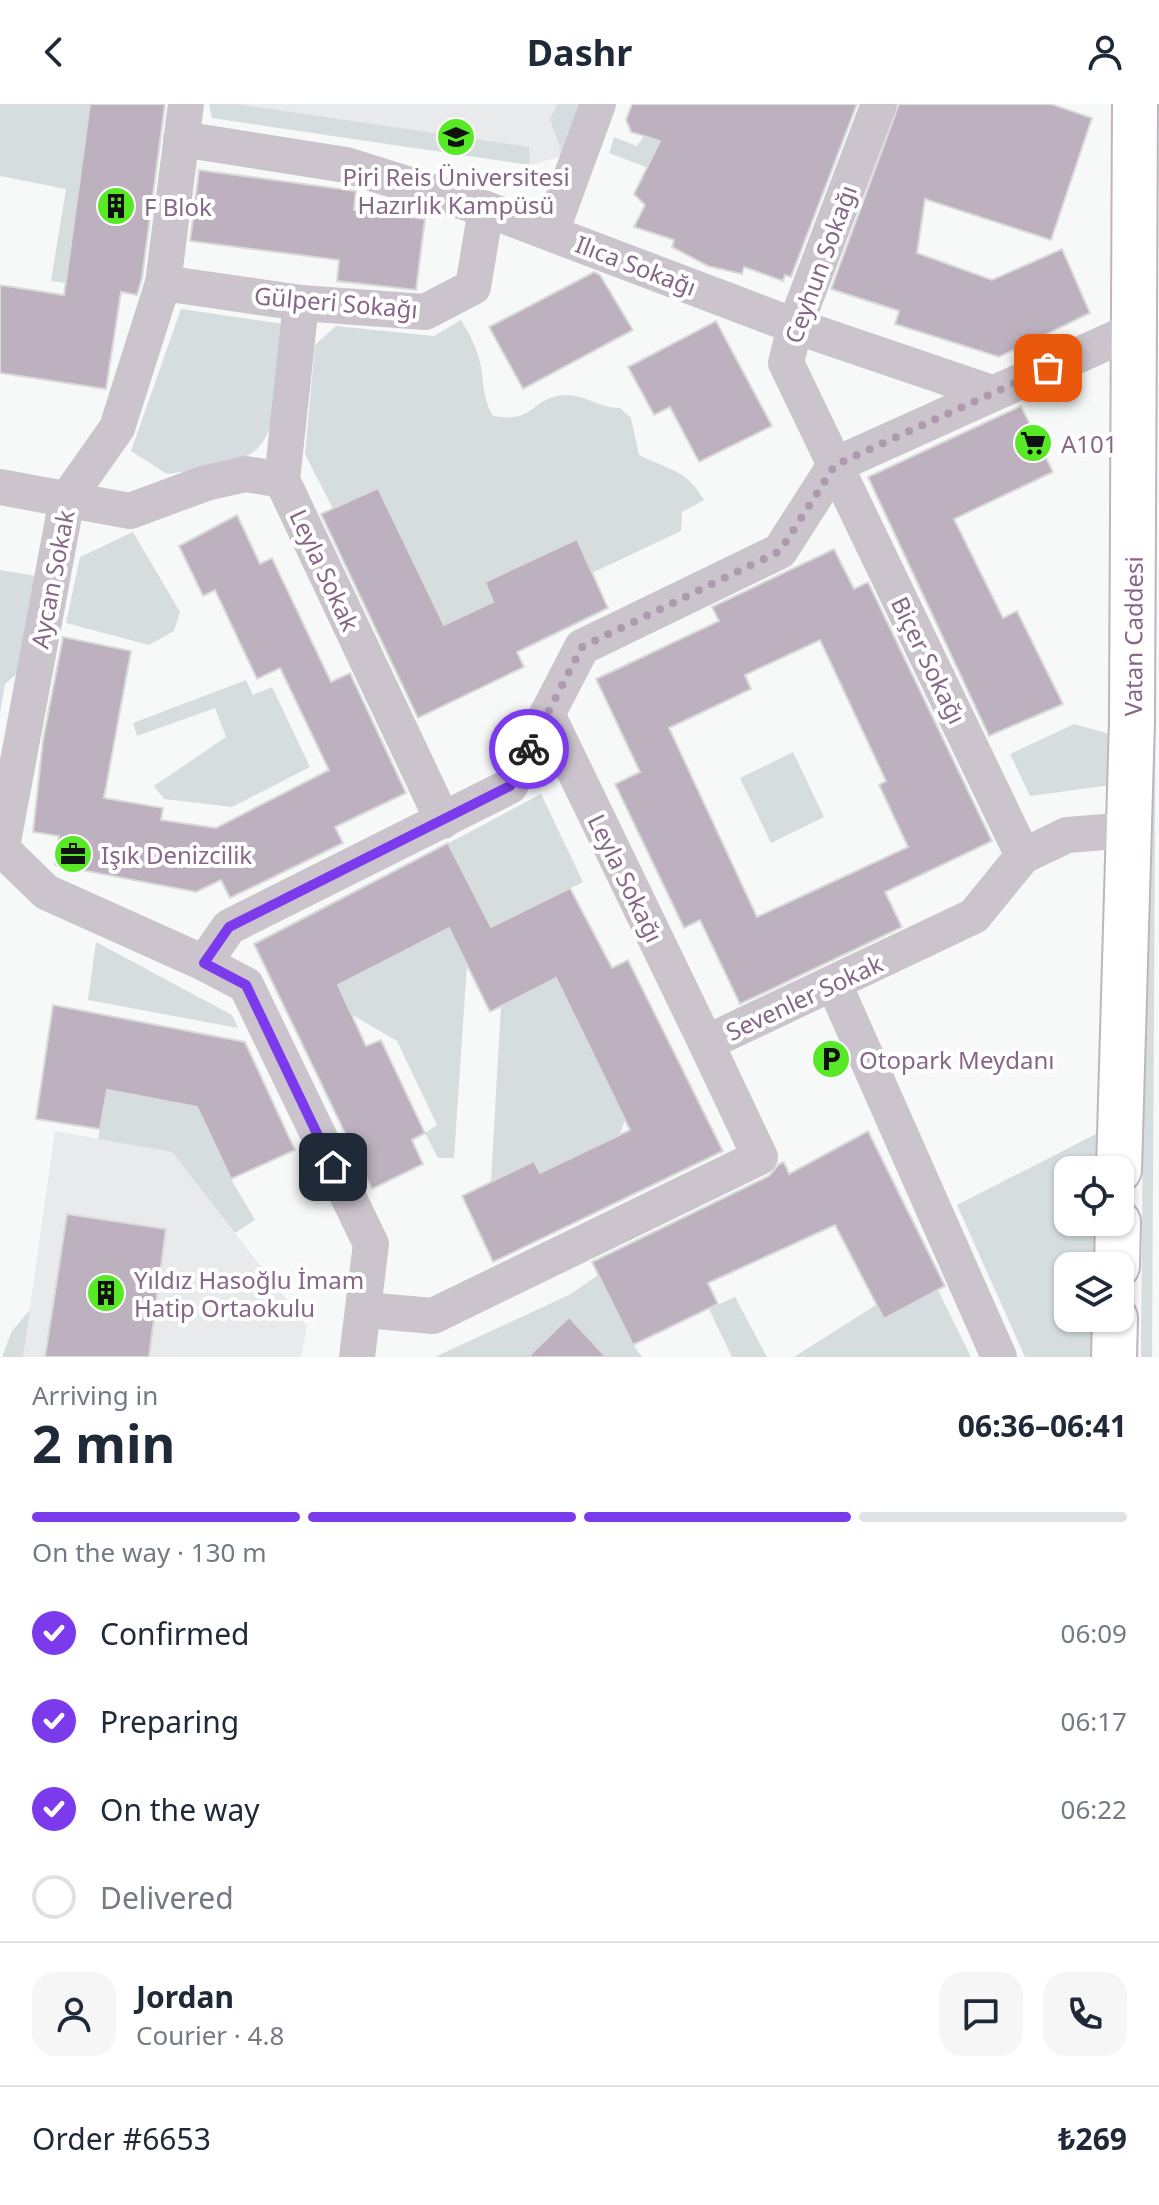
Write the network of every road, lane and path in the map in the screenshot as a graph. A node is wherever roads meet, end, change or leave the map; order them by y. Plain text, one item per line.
1 (598, 104) edge
2 (879, 104) edge
3 (1135, 104) edge
4 (183, 121) edge
5 (486, 209) junction
6 (551, 232) junction
7 (163, 283) junction
8 (301, 303) junction
9 (795, 326) junction
10 (1132, 331) junction
11 (992, 393) junction
12 (835, 465) junction
13 (282, 480) junction
14 (0, 487) edge
15 (67, 499) junction
16 (547, 714) junction
17 (443, 821) junction
18 (1130, 830) junction
19 (1, 847) edge
20 (1023, 856) junction
21 (204, 963) junction
22 (834, 984) junction
23 (706, 1043) junction
24 (1119, 1156) edge
25 (365, 1310) junction
26 (1115, 1332) edge
27 (357, 1357) edge
28 (999, 1357) edge
29 (1114, 1357) edge

1 - 6 street
2 - 9 street, Ceyhun Sokağı
3 - 10 main road, Vatan Caddesi
4 - 5 street, Ilıca Sokağı
4 - 7 street, Aycan Sokak
5 - 6 street, Ilıca Sokağı
5 - 8 street, Gülperi Sokağı
6 - 9 street, Ilıca Sokağı
7 - 8 street, Gülperi Sokağı
7 - 15 street, Aycan Sokak
8 - 13 street, Leyla Sokak
9 - 11 street, Ilıca Sokağı
9 - 12 street, Ceyhun Sokağı
10 - 11 street
10 - 18 main road, Vatan Caddesi
11 - 12 street
12 - 16 street
12 - 20 street, Biçer Sokağı
13 - 15 street
13 - 17 street, Leyla Sokak
14 - 15 street
15 - 19 street, Aycan Sokak
16 - 17 street
16 - 23 street, Leyla Sokağı
17 - 21 street
18 - 20 street, Sevenler Sokak
18 - 24 main road, Vatan Caddesi
19 - 21 street
20 - 22 street, Sevenler Sokak
21 - 25 street
22 - 23 street, Sevenler Sokak
22 - 28 street
23 - 25 street, Sevenler Sokak
25 - 27 street
26 - 29 main road

